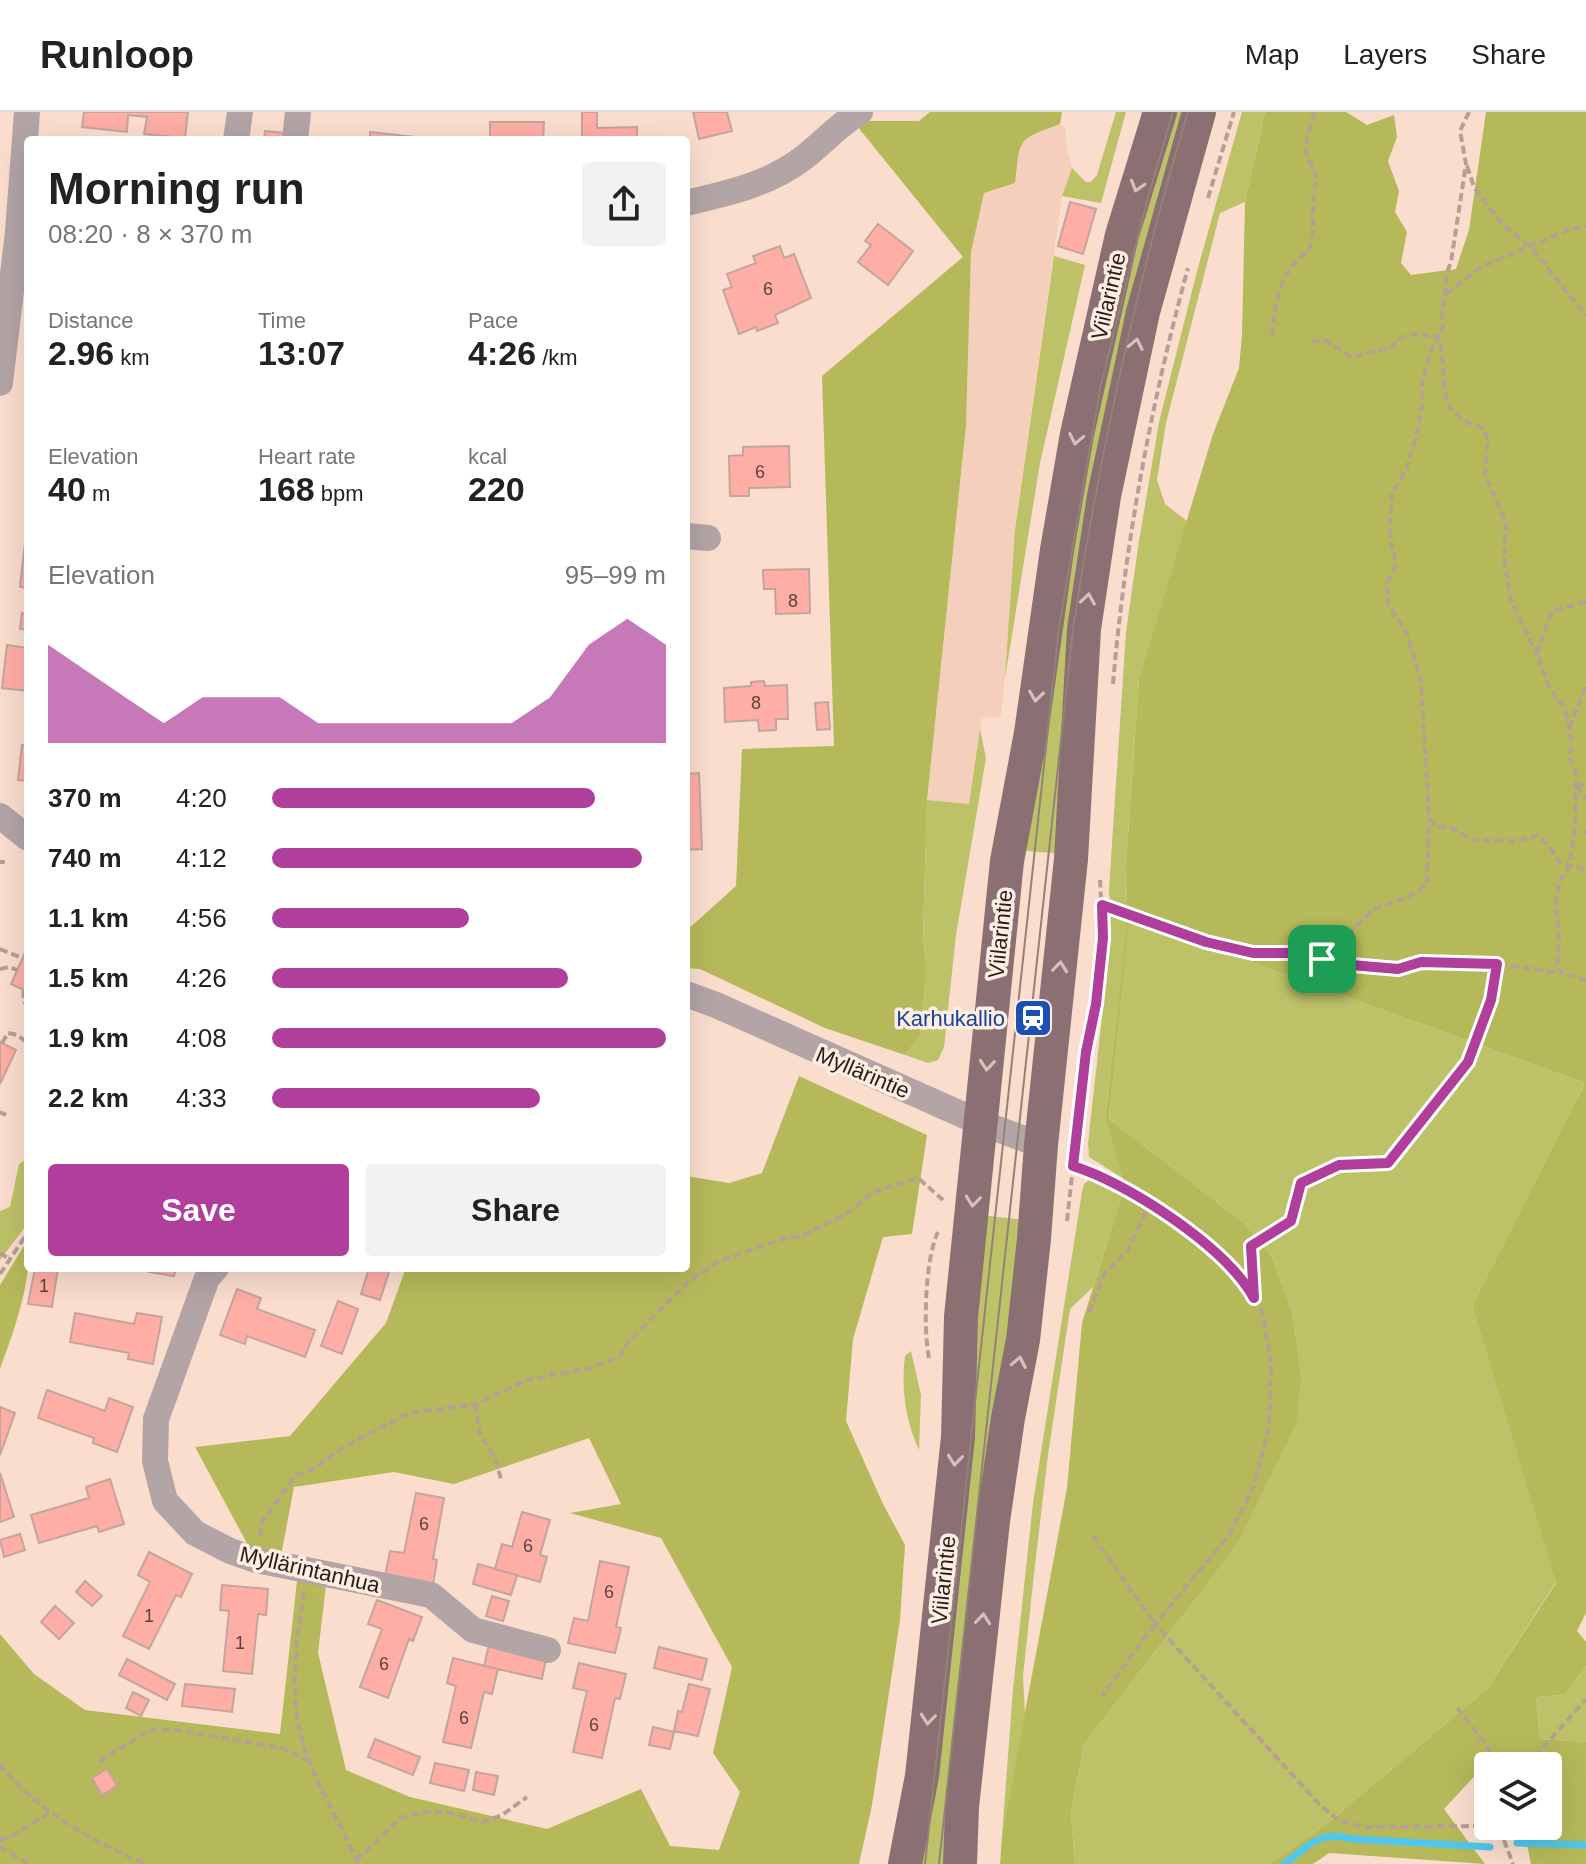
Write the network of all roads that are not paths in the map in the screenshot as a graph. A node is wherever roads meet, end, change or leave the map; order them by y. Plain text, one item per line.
1 (27, 112) edge
2 (240, 112) edge
3 (298, 112) edge
4 (860, 112) edge
5 (1160, 112) edge
6 (1199, 112) edge
7 (27, 136) edge
8 (237, 136) edge
9 (295, 136) edge
10 (24, 180) edge
11 (690, 202) edge
12 (0, 383) edge
13 (0, 816) edge
14 (24, 835) edge
15 (690, 995) edge
16 (981, 1123) junction
17 (1041, 1145) junction
18 (210, 1272) edge
19 (548, 1650) dead end
20 (905, 1864) edge
21 (960, 1864) edge

1 - 7 street
2 - 8 street
3 - 9 street
4 - 11 street
5 -> 16 main road, Viilarintie
17 -> 6 main road, Viilarintie
10 - 12 street
13 - 14 street
15 - 16 street, Myllärintie
16 - 17 street, Myllärintie
16 -> 20 main road, Viilarintie
21 -> 17 main road, Viilarintie
18 - 19 street, Myllärintanhua

